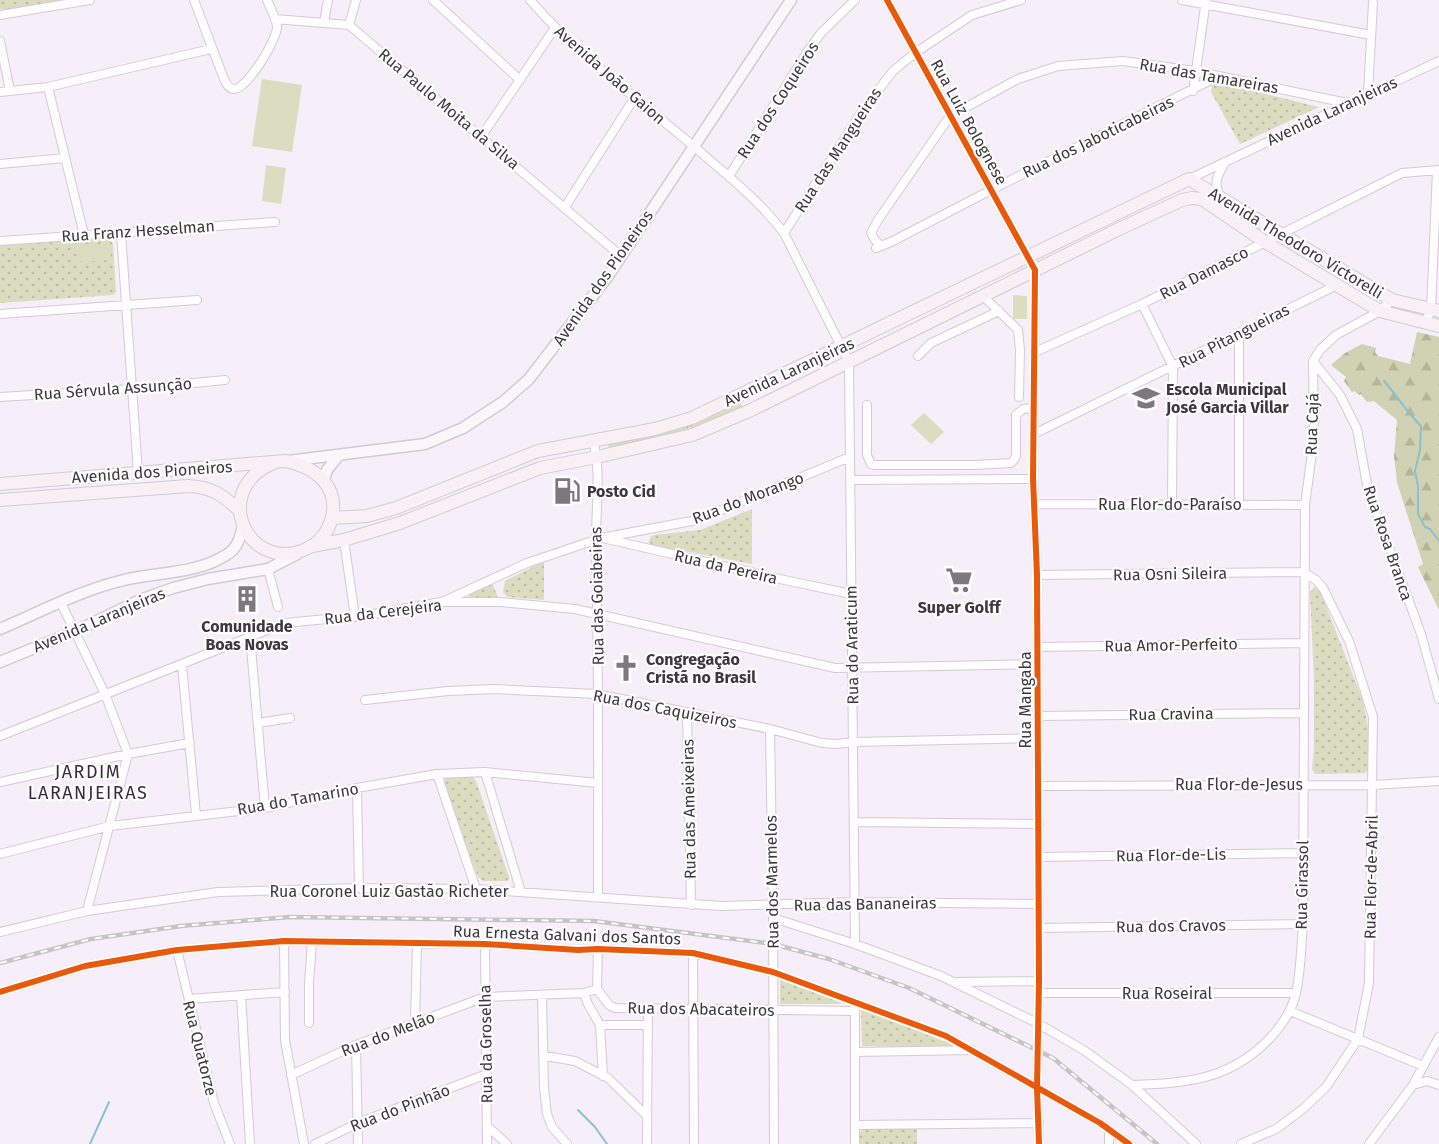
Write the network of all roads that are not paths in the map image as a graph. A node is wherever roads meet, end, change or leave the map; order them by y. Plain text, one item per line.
1 (90, 0) edge
2 (194, 0) edge
3 (267, 0) edge
4 (328, 0) edge
5 (356, 0) edge
6 (433, 0) edge
7 (530, 0) edge
8 (791, 0) edge
9 (855, 0) edge
10 (887, 0) edge
11 (1022, 0) edge
12 (1182, 0) edge
13 (1205, 2) edge
14 (1374, 3) dead end
15 (0, 15) edge
16 (275, 19) junction
17 (324, 22) junction
18 (349, 25) junction
19 (555, 29) junction
20 (1371, 35) junction
21 (0, 41) edge
22 (211, 49) junction
23 (915, 54) junction
24 (1439, 61) edge
25 (1195, 71) junction
26 (1219, 76) junction
27 (520, 80) junction
28 (48, 87) junction
29 (10, 91) junction
30 (1192, 91) junction
31 (0, 92) edge
32 (1368, 93) junction
33 (634, 98) junction
34 (1323, 98) junction
35 (1347, 103) junction
36 (1326, 114) junction
37 (950, 116) junction
38 (482, 137) junction
39 (693, 146) junction
40 (65, 158) junction
41 (1225, 162) junction
42 (0, 164) edge
43 (1438, 170) edge
44 (729, 176) junction
45 (1189, 179) junction
46 (991, 190) junction
47 (1222, 199) junction
48 (1202, 200) joint
49 (565, 207) junction
50 (275, 222) dead end
51 (121, 233) junction
52 (784, 233) junction
53 (1281, 234) junction
54 (84, 235) junction
55 (0, 241) edge
56 (1265, 242) junction
57 (878, 247) joint
58 (621, 256) junction
59 (1028, 257) junction
60 (1035, 270) junction
61 (1337, 285) junction
62 (983, 296) junction
63 (197, 300) dead end
64 (1392, 300) junction
65 (1142, 304) junction
66 (126, 305) junction
67 (1435, 310) edge
68 (999, 311) junction
69 (1380, 311) junction
70 (0, 314) edge
71 (1425, 323) junction
72 (1439, 326) edge
73 (1239, 334) junction
74 (841, 348) junction
75 (1035, 352) junction
76 (918, 356) dead end
77 (1313, 361) junction
78 (849, 362) junction
79 (1173, 367) junction
80 (225, 380) dead end
81 (132, 389) junction
82 (1019, 397) dead end
83 (0, 398) edge
84 (867, 405) dead end
85 (1034, 408) junction
86 (1034, 434) junction
87 (593, 440) junction
88 (339, 454) junction
89 (597, 457) junction
90 (850, 457) junction
91 (279, 462) junction
92 (138, 472) junction
93 (1033, 478) junction
94 (324, 480) junction
95 (850, 480) junction
96 (0, 484) edge
97 (0, 500) edge
98 (1034, 504) junction
99 (1172, 504) junction
100 (1239, 504) junction
101 (1305, 505) junction
102 (239, 510) junction
103 (332, 518) junction
104 (243, 525) junction
105 (598, 539) junction
106 (344, 540) junction
107 (307, 549) junction
108 (268, 569) junction
109 (1303, 572) junction
110 (1038, 575) junction
111 (851, 594) junction
112 (441, 602) junction
113 (62, 603) junction
114 (278, 606) dead end
115 (598, 615) junction
116 (355, 617) junction
117 (0, 629) edge
118 (76, 631) junction
119 (250, 636) junction
120 (1304, 643) junction
121 (1038, 647) junction
122 (0, 662) edge
123 (1038, 664) junction
124 (182, 665) junction
125 (853, 667) junction
126 (105, 694) junction
127 (597, 694) junction
128 (1439, 699) edge
129 (365, 700) dead end
130 (687, 712) junction
131 (1303, 713) junction
132 (1038, 716) junction
133 (290, 718) dead end
134 (258, 723) junction
135 (770, 729) junction
136 (0, 736) edge
137 (1038, 738) junction
138 (854, 742) junction
139 (190, 743) junction
140 (128, 754) junction
141 (485, 772) junction
142 (436, 774) junction
143 (1439, 781) edge
144 (0, 782) edge
145 (598, 783) junction
146 (1303, 783) junction
147 (1373, 785) junction
148 (1039, 786) junction
149 (357, 788) junction
150 (265, 808) junction
151 (196, 815) junction
152 (854, 822) junction
153 (1039, 824) junction
154 (110, 826) junction
155 (1303, 853) junction
156 (0, 854) edge
157 (1039, 857) junction
158 (359, 888) junction
159 (476, 890) junction
160 (521, 892) junction
161 (598, 896) junction
162 (855, 902) junction
163 (1039, 904) junction
164 (691, 905) junction
165 (773, 905) junction
166 (87, 911) junction
167 (773, 918) junction
168 (1303, 924) junction
169 (1039, 928) junction
170 (0, 932) edge
171 (284, 941) junction
172 (312, 942) junction
173 (417, 944) junction
174 (485, 944) junction
175 (855, 944) junction
176 (598, 949) junction
177 (177, 950) junction
178 (693, 953) junction
179 (773, 972) junction
180 (1039, 981) junction
181 (954, 982) junction
182 (597, 988) junction
183 (0, 992) edge
184 (285, 992) junction
185 (584, 993) junction
186 (1039, 993) junction
187 (1296, 993) junction
188 (241, 995) junction
189 (542, 995) junction
190 (486, 997) junction
191 (189, 999) junction
192 (855, 1001) junction
193 (648, 1008) junction
194 (693, 1009) junction
195 (773, 1010) junction
196 (855, 1011) junction
197 (1290, 1011) junction
198 (309, 1023) dead end
199 (415, 1023) junction
200 (1039, 1024) junction
201 (600, 1025) junction
202 (647, 1025) junction
203 (1439, 1037) edge
204 (1358, 1039) junction
205 (357, 1045) junction
206 (973, 1050) junction
207 (855, 1052) junction
208 (545, 1056) junction
209 (1423, 1066) junction
210 (487, 1074) junction
211 (291, 1075) junction
212 (603, 1076) junction
213 (1132, 1085) junction
214 (1413, 1085) junction
215 (1439, 1085) edge
216 (1038, 1088) junction
217 (647, 1116) junction
218 (358, 1123) junction
219 (1039, 1123) junction
220 (856, 1125) junction
221 (487, 1126) junction
222 (1109, 1129) junction
223 (230, 1144) edge
224 (250, 1144) edge
225 (304, 1144) edge
226 (315, 1144) edge
227 (358, 1144) edge
228 (488, 1144) edge
229 (507, 1144) edge
230 (567, 1144) edge
231 (647, 1144) edge
232 (694, 1144) edge
233 (774, 1144) edge
234 (855, 1144) edge
235 (1039, 1144) edge
236 (1109, 1144) edge
237 (1129, 1144) edge
238 (1196, 1144) edge
239 (1241, 1144) edge
240 (1369, 1144) edge

1 - 15 street
2 - 22 street
3 - 16 street
4 - 17 street
5 - 18 street
6 - 27 street
7 - 19 street, Avenida João Gaion
8 - 39 main road, Avenida dos Pioneiros
9 - 44 street, Rua dos Coqueiros
10 - 23 street, Rua Luiz Bolognese
11 - 23 street, Rua das Mangueiras
12 - 13 street
13 - 20 street
13 - 25 street
14 - 20 street
16 - 17 street
16 - 22 street
17 - 18 street
18 - 38 street, Rua Paulo Moita da Silva
19 - 27 street
19 - 33 street, Avenida João Gaion
20 - 32 street
21 - 29 street
22 - 28 street
23 - 37 street, Rua Luiz Bolognese
23 - 52 street, Rua das Mangueiras
24 - 32 street, Avenida Laranjeiras
25 - 26 street, Rua das Tamareiras
25 - 30 street
25 - 37 street, Rua das Tamareiras
26 - 30 street, Rua dos Jaboticabeiras
26 - 34 street, Rua das Tamareiras
27 - 38 street
28 - 29 street
28 - 40 street
29 - 31 street
30 - 46 street, Rua dos Jaboticabeiras
32 - 35 street, Avenida Laranjeiras
33 - 39 street, Avenida João Gaion
33 - 49 street
34 - 35 street, Rua das Tamareiras
34 - 36 street
35 - 36 street, Avenida Laranjeiras
36 - 41 street, Avenida Laranjeiras
37 - 46 street, Rua Luiz Bolognese
37 - 57 street, Rua das Tamareiras
38 - 49 street, Rua Paulo Moita da Silva
39 - 44 street, Rua das Mangueiras
39 - 58 main road, Avenida dos Pioneiros
40 - 42 street
40 - 54 street
41 - 45 street, Avenida Laranjeiras
41 - 47 street
43 - 53 street, Rua Damasco
43 - 67 street
44 - 52 street, Rua das Mangueiras
45 - 47 main road, Avenida Theodoro Victorelli
45 - 59 main road, Avenida Laranjeiras
46 - 57 street, Rua dos Jaboticabeiras
46 - 59 street, Rua Luiz Bolognese
47 - 53 main road, Avenida Theodoro Victorelli
48 - 56 main road, Avenida Theodoro Victorelli
48 - 60 main road, Avenida Laranjeiras
49 - 58 street, Rua Paulo Moita da Silva
50 - 51 street, Rua Franz Hesselman
51 - 54 street, Rua Franz Hesselman
51 - 66 street
52 - 74 street, Rua das Mangueiras
53 - 56 street, Rua Damasco
53 - 64 main road, Avenida Theodoro Victorelli
54 - 55 street, Rua Franz Hesselman
56 - 61 main road, Avenida Theodoro Victorelli
56 - 65 street, Rua Damasco
58 - 88 main road, Avenida dos Pioneiros
59 - 60 street, Rua Mangaba
59 - 74 main road, Avenida Laranjeiras
60 - 62 main road, Avenida Laranjeiras
60 - 75 street, Rua Mangaba
61 - 69 main road, Avenida Theodoro Victorelli
61 - 73 street, Rua Pitangueiras
62 - 68 street
62 - 78 main road, Avenida Laranjeiras
63 - 66 street
64 - 67 main road, Avenida Theodoro Victorelli
64 - 69 street
65 - 75 street, Rua Damasco
65 - 79 street
66 - 70 street
66 - 81 street
67 - 71 street
68 - 76 street
68 - 82 street
69 - 71 main road, Avenida Theodoro Victorelli
69 - 77 street
71 - 72 main road, Avenida Theodoro Victorelli
73 - 79 street, Rua Pitangueiras
73 - 100 street
74 - 78 street, Rua do Araticum
74 - 87 main road, Avenida Laranjeiras
75 - 85 street, Rua Mangaba
77 - 101 street, Rua Cajá
77 - 128 street, Rua Rosa Branca
78 - 89 main road, Avenida Laranjeiras
78 - 90 street, Rua do Araticum
79 - 86 street, Rua Pitangueiras
79 - 99 street
80 - 81 street, Rua Sérvula Assunção
81 - 83 street, Rua Sérvula Assunção
81 - 92 street
84 - 85 street
85 - 86 street, Rua Mangaba
86 - 93 street, Rua Mangaba
87 - 89 street, Rua das Goiabeiras
87 - 103 main road, Avenida Laranjeiras
88 - 91 main road, Avenida dos Pioneiros
88 - 94 main road
89 - 105 street, Rua das Goiabeiras
89 - 106 main road, Avenida Laranjeiras
90 - 95 street, Rua do Araticum
90 - 105 street, Rua do Morango
91 - 92 main road, Avenida dos Pioneiros
91 - 94 main road
91 - 102 main road
92 - 96 main road, Avenida dos Pioneiros
93 - 95 street
93 - 98 street, Rua Mangaba
94 - 103 main road
95 - 111 street, Rua do Araticum
97 - 102 main road, Avenida dos Pioneiros
98 - 99 street, Rua Flor-do-Paraíso
98 - 110 street, Rua Mangaba
99 - 100 street, Rua Flor-do-Paraíso
100 - 101 street, Rua Flor-do-Paraíso
101 - 109 street, Rua Cajá
102 - 104 main road
103 - 107 main road
104 - 107 main road
104 - 113 main road, Avenida Laranjeiras
105 - 111 street, Rua da Pereira
105 - 112 street, Rua do Morango
105 - 115 street, Rua das Goiabeiras
106 - 107 main road, Avenida Laranjeiras
106 - 116 street
107 - 108 main road, Avenida Laranjeiras
108 - 114 street
108 - 118 main road, Avenida Laranjeiras
109 - 110 street, Rua Osni Sileira
109 - 120 street, Rua Girassol
109 - 147 street, Rua Flor-de-Abril
110 - 121 street, Rua Mangaba
111 - 125 street, Rua do Araticum
112 - 115 street, Rua da Cerejeira
112 - 116 street, Rua da Cerejeira
113 - 117 main road, Avenida Laranjeiras
113 - 118 street
115 - 125 street, Rua da Cerejeira
115 - 127 street, Rua das Goiabeiras
116 - 119 street, Rua da Cerejeira
118 - 122 main road, Avenida Laranjeiras
118 - 126 street
119 - 124 street, Rua da Cerejeira
119 - 134 street
120 - 121 street, Rua Amor-Perfeito
120 - 131 street, Rua Girassol
121 - 123 street, Rua Mangaba
123 - 125 street, Rua da Cerejeira
123 - 132 street, Rua Mangaba
124 - 126 street, Rua da Cerejeira
124 - 139 street
125 - 138 street, Rua do Araticum
126 - 136 street, Rua da Cerejeira
126 - 140 street
127 - 129 street, Rua dos Caquizeiros
127 - 130 street, Rua dos Caquizeiros
127 - 145 street, Rua das Goiabeiras
130 - 135 street, Rua dos Caquizeiros
130 - 164 street, Rua das Ameixeiras
131 - 132 street, Rua Cravina
131 - 146 street, Rua Girassol
132 - 137 street, Rua Mangaba
133 - 134 street
134 - 150 street
135 - 138 street, Rua dos Caquizeiros
135 - 165 street, Rua dos Marmelos
137 - 138 street, Rua dos Caquizeiros
137 - 148 street, Rua Mangaba
138 - 152 street, Rua do Araticum
139 - 140 street
139 - 151 street
140 - 144 street
140 - 154 street
141 - 142 street, Rua do Tamarino
141 - 145 street, Rua do Tamarino
141 - 160 street
142 - 149 street, Rua do Tamarino
142 - 159 street
143 - 147 street, Rua Flor-de-Jesus
145 - 161 street, Rua das Goiabeiras
146 - 147 street, Rua Flor-de-Jesus
146 - 148 street, Rua Flor-de-Jesus
146 - 155 street, Rua Girassol
147 - 204 street, Rua Flor-de-Abril
148 - 153 street, Rua Mangaba
149 - 150 street, Rua do Tamarino
149 - 158 street
150 - 151 street, Rua do Tamarino
151 - 154 street, Rua do Tamarino
152 - 153 street
152 - 162 street, Rua do Araticum
153 - 157 street, Rua Mangaba
154 - 156 street, Rua do Tamarino
154 - 166 street
155 - 157 street, Rua Flor-de-Lis
155 - 168 street, Rua Girassol
157 - 163 street, Rua Mangaba
158 - 159 street, Rua Coronel Luiz Gastão Richeter
158 - 166 street, Rua Coronel Luiz Gastão Richeter
159 - 160 street, Rua Coronel Luiz Gastão Richeter
160 - 161 street, Rua Coronel Luiz Gastão Richeter
161 - 164 street, Rua Coronel Luiz Gastão Richeter
162 - 163 street, Rua das Bananeiras
162 - 165 street, Rua das Bananeiras
162 - 175 street, Rua do Araticum
163 - 169 street, Rua Mangaba
164 - 165 street, Rua das Bananeiras
165 - 167 street, Rua dos Marmelos
166 - 170 street, Rua Coronel Luiz Gastão Richeter
167 - 175 street
167 - 179 street, Rua dos Marmelos
168 - 169 street, Rua dos Cravos
168 - 187 street, Rua Girassol
169 - 180 street, Rua Mangaba
171 - 172 street, Rua Ernesta Galvani dos Santos
171 - 177 street, Rua Ernesta Galvani dos Santos
171 - 184 street
172 - 173 street, Rua Ernesta Galvani dos Santos
172 - 198 street
173 - 174 street, Rua Ernesta Galvani dos Santos
173 - 199 street
174 - 176 street, Rua Ernesta Galvani dos Santos
174 - 190 street, Rua da Groselha
175 - 181 street
176 - 178 street, Rua Ernesta Galvani dos Santos
176 - 182 street
177 - 183 street, Rua Ernesta Galvani dos Santos
177 - 191 street, Rua Quatorze
178 - 179 street, Rua Ernesta Galvani dos Santos
178 - 194 street
179 - 192 street, Rua Ernesta Galvani dos Santos
179 - 195 street, Rua dos Marmelos
180 - 181 street
180 - 186 street, Rua Mangaba
181 - 200 street
182 - 185 street
182 - 193 street, Rua dos Abacateiros
184 - 188 street
184 - 211 street
185 - 189 street
185 - 201 street
186 - 187 street, Rua Roseiral
186 - 200 street, Rua Mangaba
187 - 197 street, Rua Girassol
188 - 191 street
188 - 224 street
189 - 190 street
189 - 208 street
190 - 199 street, Rua do Melão
190 - 210 street, Rua da Groselha
191 - 223 street, Rua Quatorze
192 - 196 street
192 - 206 street, Rua Ernesta Galvani dos Santos
193 - 194 street, Rua dos Abacateiros
193 - 202 street
194 - 195 street, Rua dos Abacateiros
194 - 232 street
195 - 196 street, Rua dos Abacateiros
195 - 233 street, Rua dos Marmelos
196 - 207 street
197 - 204 street
197 - 213 street, Rua Girassol
199 - 205 street, Rua do Melão
200 - 213 street
200 - 216 street, Rua Mangaba
201 - 202 street
201 - 212 street
202 - 217 street
203 - 209 street
204 - 209 street
204 - 239 street, Rua Flor-de-Abril
205 - 211 street, Rua do Melão
205 - 218 street
206 - 207 street
206 - 216 street, Rua Ernesta Galvani dos Santos
207 - 220 street
208 - 212 street
208 - 230 street
209 - 214 street
210 - 218 street, Rua do Pinhão
210 - 221 street, Rua da Groselha
211 - 225 street
212 - 217 street
213 - 238 street
214 - 215 street
214 - 240 street
216 - 219 street, Rua Mangaba
216 - 222 street, Rua Ernesta Galvani dos Santos
217 - 231 street
218 - 226 street, Rua do Pinhão
218 - 227 street
219 - 220 street
219 - 235 street, Rua Mangaba
220 - 234 street
221 - 228 street, Rua da Groselha
221 - 229 street
222 - 236 street
222 - 237 street, Rua Ernesta Galvani dos Santos

